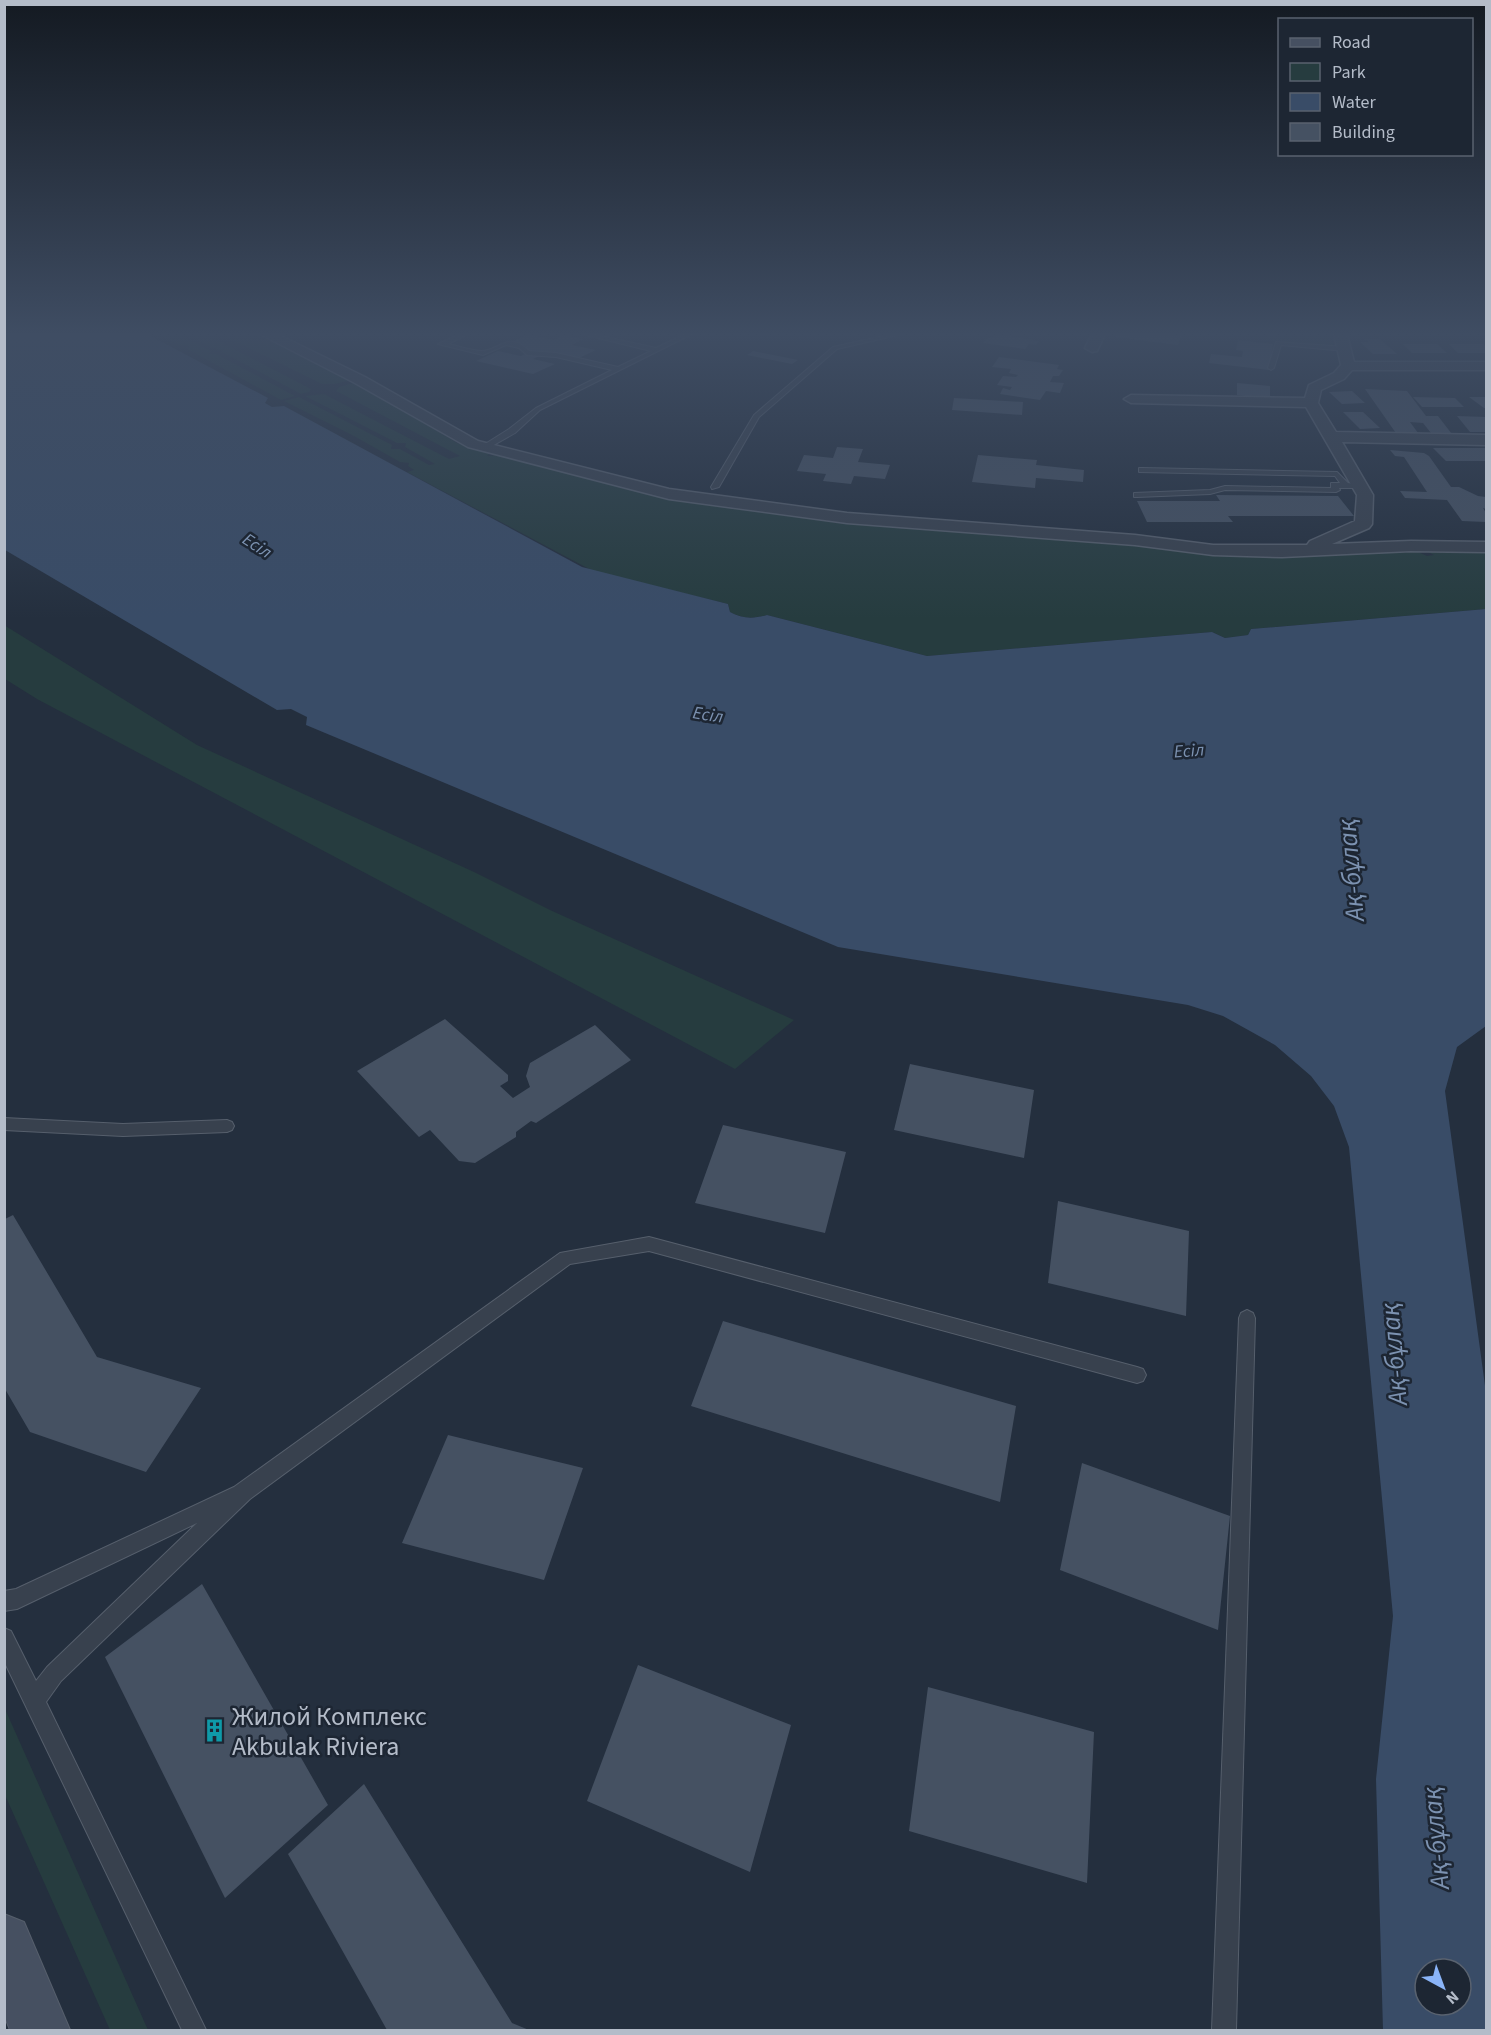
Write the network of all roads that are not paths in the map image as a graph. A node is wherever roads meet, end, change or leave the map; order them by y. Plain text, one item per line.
1 (445, 429) edge
2 (513, 429) edge
3 (749, 429) edge
4 (1326, 429) edge
5 (1331, 437) junction
6 (1486, 440) edge
7 (484, 448) junction
8 (1142, 470) dead end
9 (1352, 486) junction
10 (716, 487) dead end
11 (1137, 495) dead end
12 (1362, 524) junction
13 (1411, 546) junction
14 (1486, 547) edge
15 (1282, 552) junction
16 (4, 1124) edge
17 (227, 1126) dead end
18 (1246, 1318) dead end
19 (1137, 1375) dead end
20 (243, 1492) junction
21 (4, 1601) edge
22 (4, 1638) edge
23 (34, 1701) junction
24 (4, 1942) edge
25 (40, 2031) edge
26 (194, 2031) edge
27 (1224, 2031) edge

1 - 7 street
2 - 7 lane
3 - 10 lane
4 - 5 street
5 - 6 street
5 - 9 street
7 - 15 street
8 - 9 lane
9 - 11 lane
9 - 12 street
12 - 13 street
12 - 15 street
13 - 14 street
13 - 15 street
16 - 17 lane
18 - 27 lane
19 - 20 lane
20 - 21 lane
20 - 23 lane
22 - 23 lane
23 - 26 lane
24 - 25 main road

